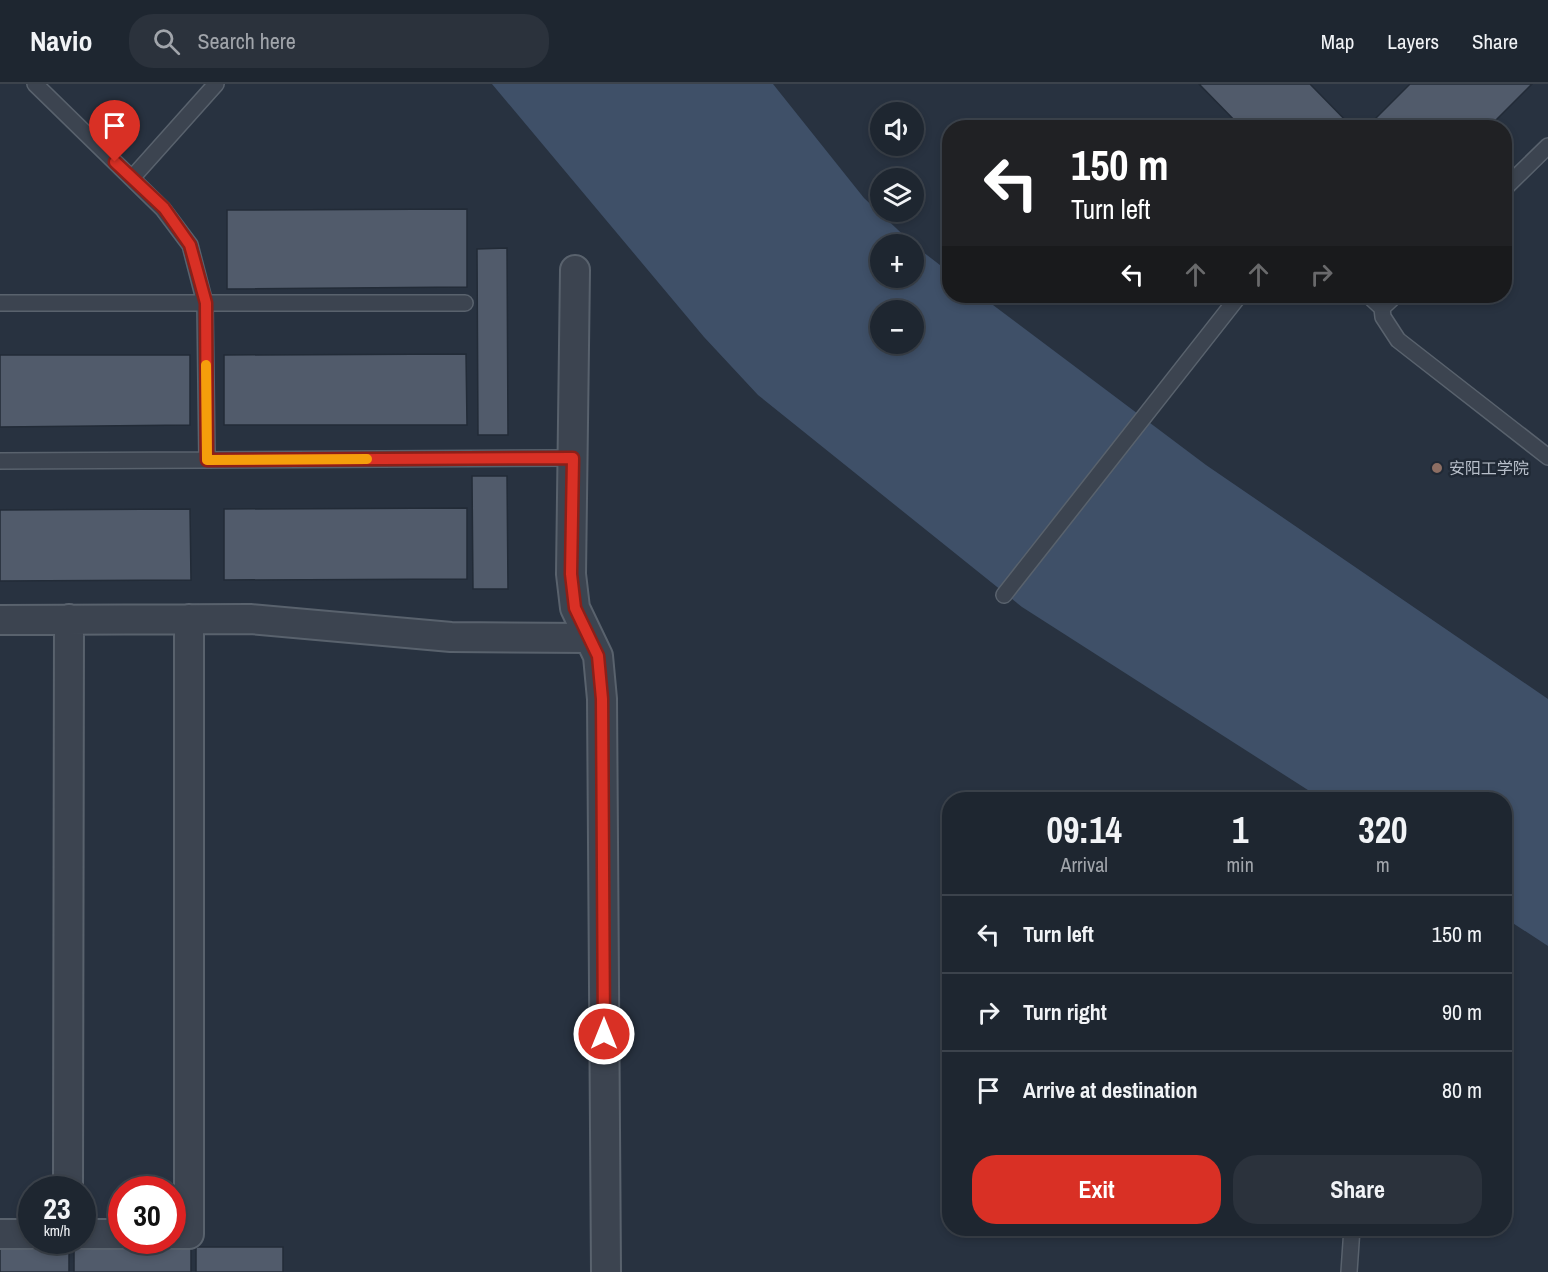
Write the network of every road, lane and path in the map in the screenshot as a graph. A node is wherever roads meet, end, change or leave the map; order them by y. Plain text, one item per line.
1 (34, 84) edge
2 (216, 84) edge
3 (1548, 146) edge
4 (132, 178) junction
5 (1512, 181) edge
6 (575, 270) dead end
7 (0, 303) edge
8 (206, 303) junction
9 (465, 303) dead end
10 (1233, 303) edge
11 (1377, 303) edge
12 (1388, 303) edge
13 (1383, 308) junction
14 (1548, 457) edge
15 (573, 458) junction
16 (207, 460) junction
17 (0, 461) edge
18 (1008, 589) dead end
19 (189, 619) junction
20 (0, 620) edge
21 (69, 620) junction
22 (589, 638) junction
23 (68, 1176) edge
24 (0, 1234) edge
25 (18, 1234) edge
26 (186, 1234) edge
27 (1351, 1236) edge
28 (606, 1272) edge
29 (1349, 1272) edge

1 - 4 lane
2 - 4 lane
3 - 5 lane
4 - 8 lane
6 - 15 street
7 - 8 lane
8 - 9 lane
8 - 16 lane
10 - 18 lane
11 - 13 lane
12 - 13 lane
13 - 14 lane
15 - 16 lane
15 - 22 street
16 - 17 lane
19 - 21 street
19 - 22 street
19 - 26 street
20 - 21 street
21 - 23 street
22 - 28 street
24 - 25 street
27 - 29 lane

